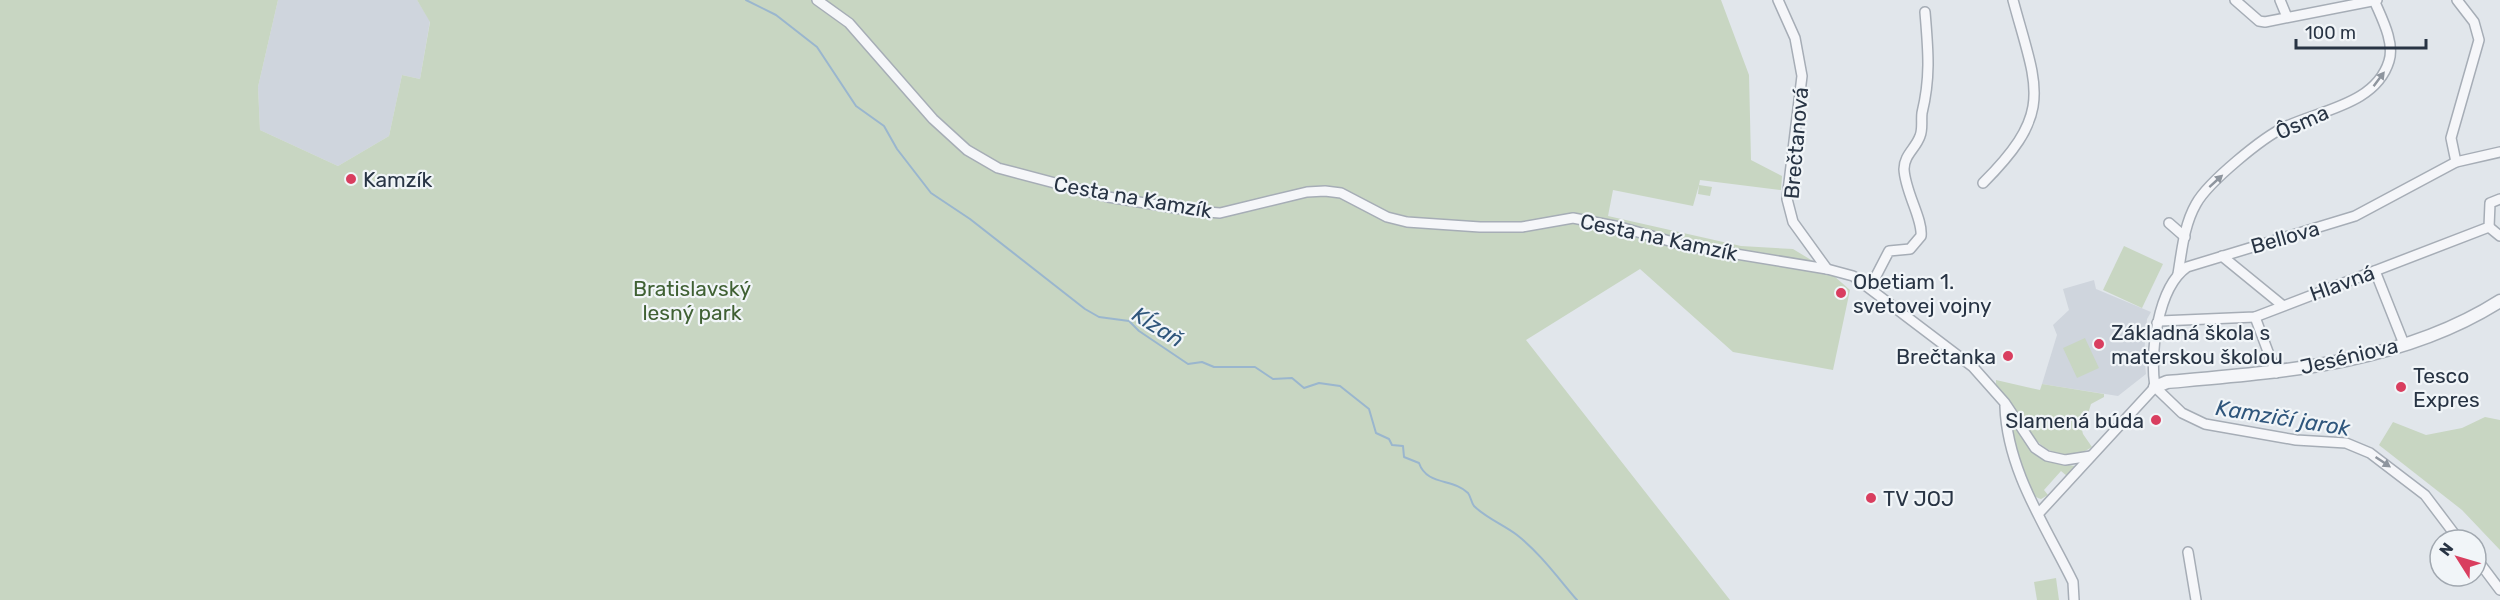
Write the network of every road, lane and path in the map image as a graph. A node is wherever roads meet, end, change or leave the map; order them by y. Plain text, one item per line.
1 (817, 0) edge
2 (1778, 0) edge
3 (2013, 0) edge
4 (2235, 0) edge
5 (2280, 0) edge
6 (2375, 0) edge
7 (2457, 0) edge
8 (1925, 12) dead end
9 (2287, 17) junction
10 (2500, 152) edge
11 (2456, 162) junction
12 (1983, 183) dead end
13 (2500, 200) edge
14 (2169, 224) dead end
15 (2489, 227) junction
16 (2185, 233) junction
17 (2500, 236) edge
18 (2222, 256) junction
19 (1827, 269) junction
20 (2375, 271) junction
21 (2178, 274) junction
22 (1867, 286) junction
23 (2500, 302) edge
24 (2282, 305) junction
25 (2254, 316) junction
26 (2157, 323) junction
27 (2404, 344) junction
28 (2276, 373) junction
29 (2155, 387) junction
30 (2005, 403) junction
31 (2091, 456) junction
32 (2038, 513) junction
33 (2450, 528) edge
34 (2188, 552) dead end
35 (2488, 574) edge
36 (2500, 590) edge
37 (2074, 600) edge
38 (2196, 600) edge

1 - 19 street, Cesta na Kamzík
2 - 19 street, Brečtanová
3 - 12 street
4 - 9 street
5 - 9 street
6 - 9 street
16 -> 6 street, Ôsma
7 - 11 street
8 - 22 street
10 - 11 street, Bellova
11 - 18 street, Bellova
13 - 15 street
14 - 16 street
15 - 17 street
15 - 20 street, Hlavná
16 - 21 street, Ôsma
18 - 21 street, Bellova
18 - 24 street
19 - 22 street
20 - 24 street, Hlavná
20 - 27 street
21 - 26 street
22 - 30 street
23 - 27 street, Jeséniova
24 - 25 street, Hlavná
25 - 26 street, Hlavná
25 - 28 street
26 - 29 street
27 - 28 street, Jeséniova
28 - 29 street, Jeséniova
29 - 31 street
29 -> 33 street
30 - 31 street
30 - 32 street
31 - 32 street
32 - 37 street
34 - 38 street
35 - 36 street

